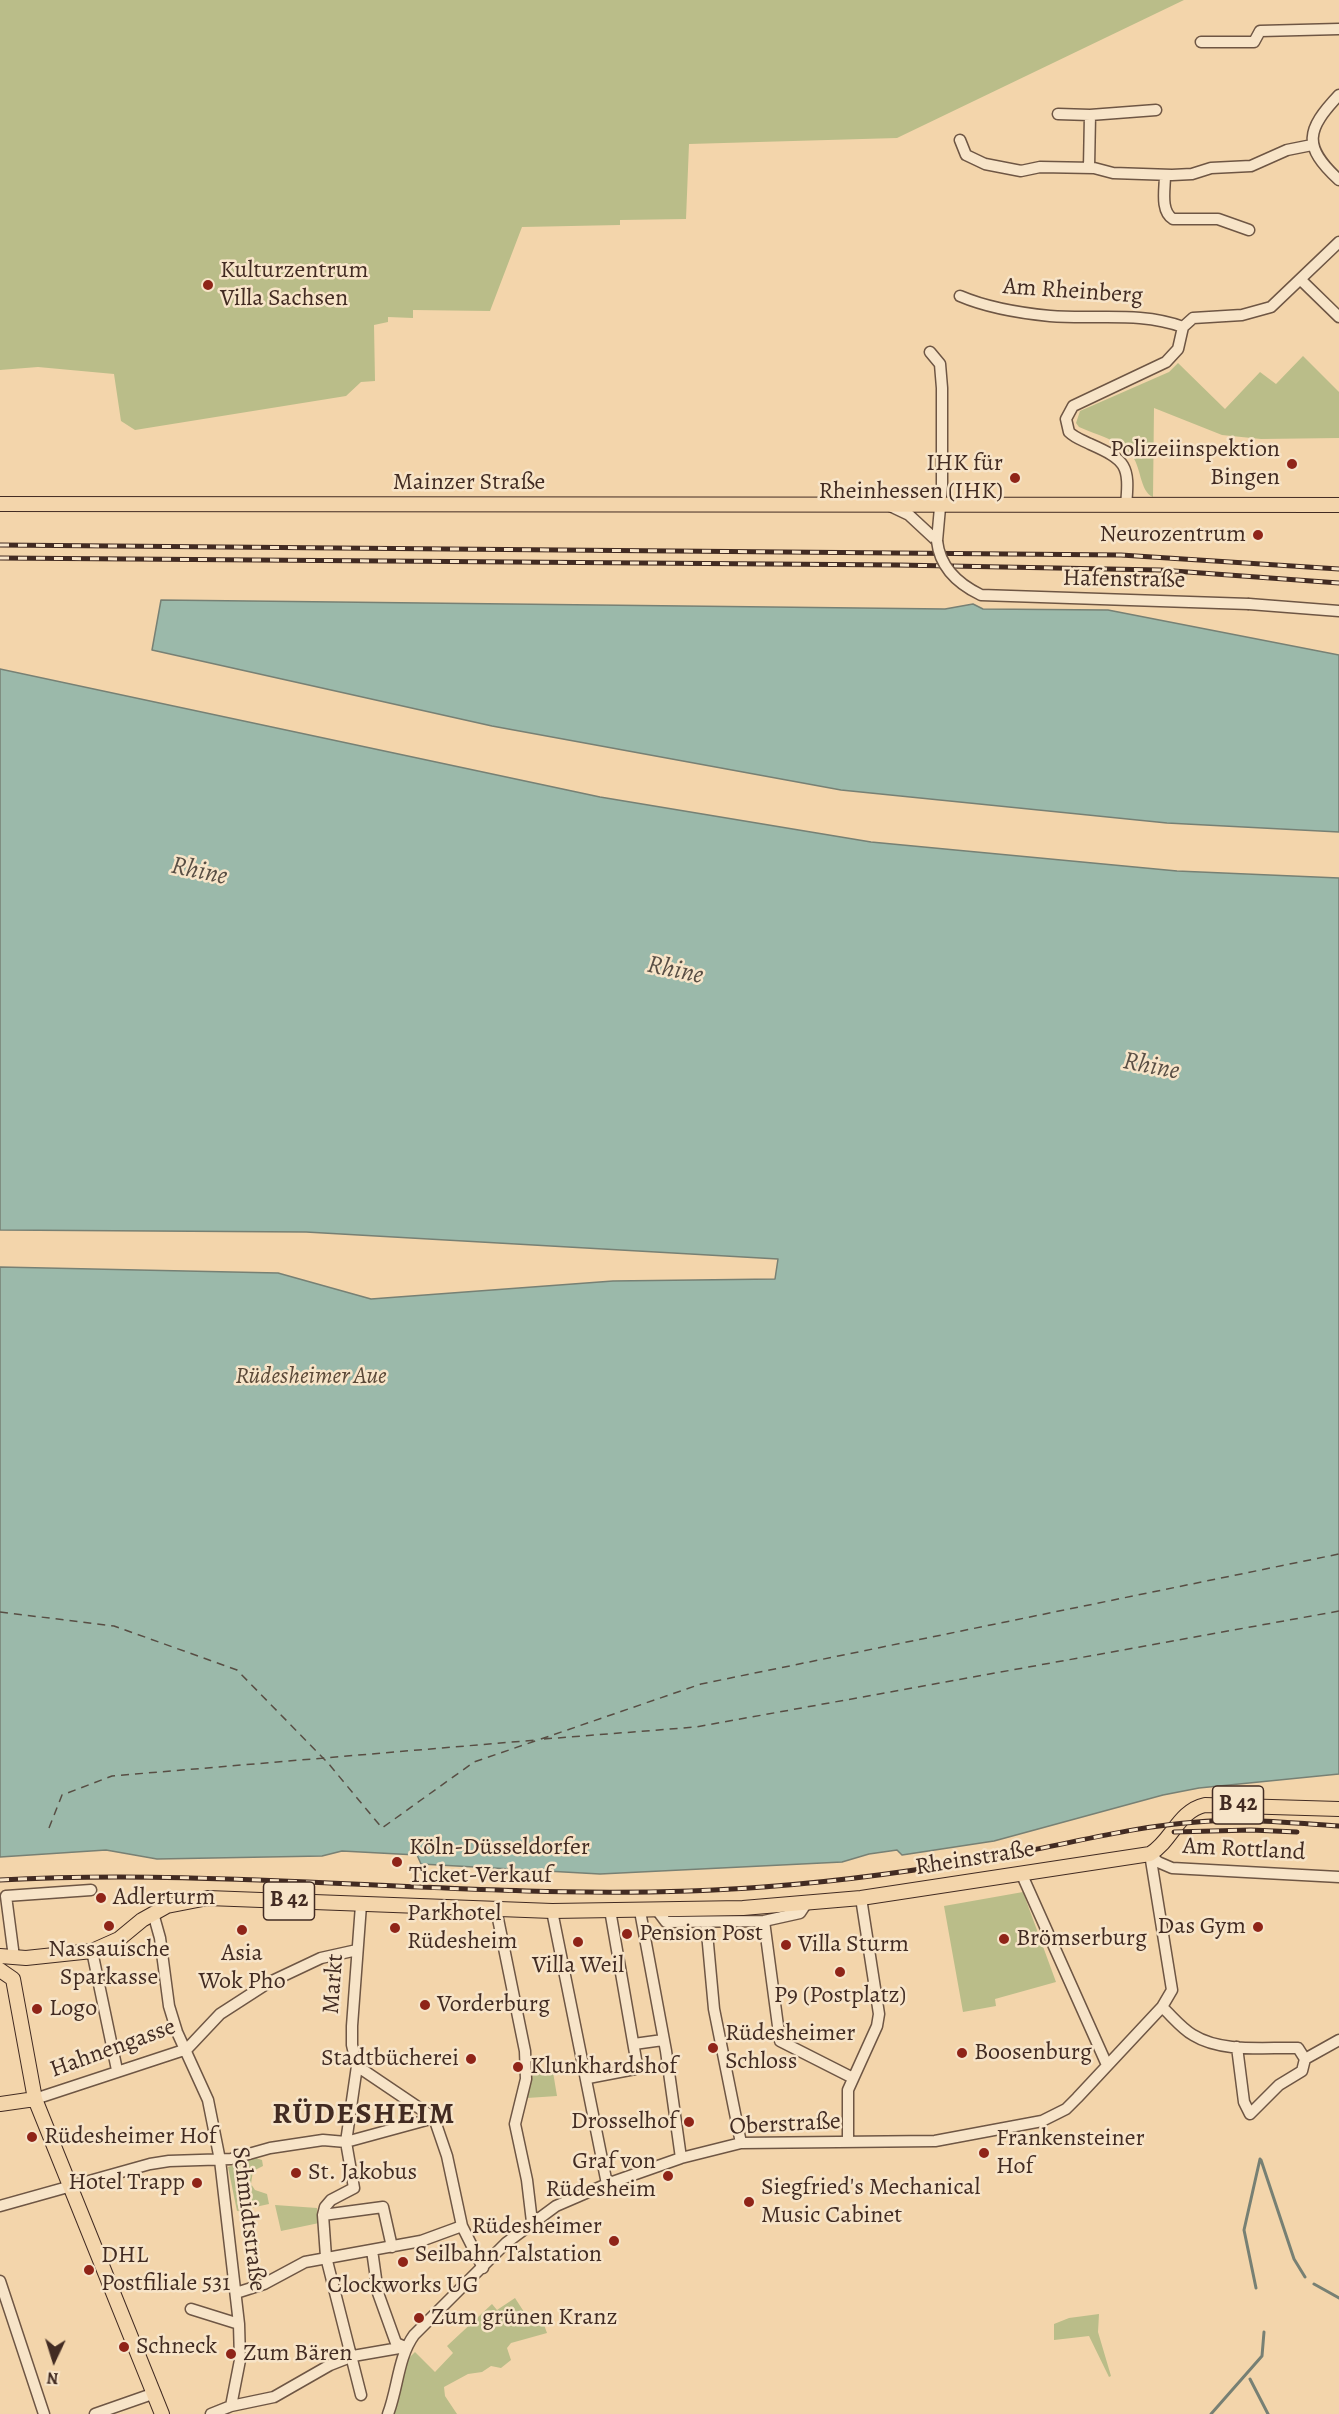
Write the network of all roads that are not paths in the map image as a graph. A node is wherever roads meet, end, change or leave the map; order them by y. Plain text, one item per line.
1 (1339, 30) edge
2 (1201, 42) dead end
3 (1339, 95) edge
4 (1156, 110) dead end
5 (1058, 114) dead end
6 (1090, 115) junction
7 (960, 140) dead end
8 (1312, 145) junction
9 (1089, 168) junction
10 (1165, 175) junction
11 (1339, 180) edge
12 (1249, 230) dead end
13 (1339, 243) edge
14 (1301, 280) junction
15 (960, 296) dead end
16 (1339, 317) edge
17 (1183, 327) junction
18 (930, 352) dead end
19 (0, 504) edge
20 (939, 504) junction
21 (1126, 505) junction
22 (1339, 505) edge
23 (888, 506) junction
24 (937, 541) junction
25 (1339, 611) edge
26 (1335, 1807) edge
27 (1150, 1854) junction
28 (1022, 1875) junction
29 (1339, 1877) edge
30 (91, 1890) dead end
31 (861, 1898) junction
32 (806, 1904) junction
33 (361, 1905) junction
34 (496, 1909) junction
35 (610, 1910) junction
36 (657, 1910) junction
37 (552, 1911) junction
38 (640, 1911) junction
39 (153, 1914) junction
40 (764, 1921) junction
41 (706, 1922) junction
42 (357, 1950) junction
43 (92, 1951) junction
44 (13, 1957) edge
45 (0, 1970) edge
46 (13, 1979) junction
47 (1162, 2007) junction
48 (663, 2040) junction
49 (1339, 2040) edge
50 (634, 2044) junction
51 (1237, 2046) junction
52 (187, 2049) junction
53 (1305, 2059) junction
54 (357, 2066) junction
55 (1107, 2066) junction
56 (117, 2070) junction
57 (588, 2078) junction
58 (853, 2078) junction
59 (35, 2099) junction
60 (0, 2104) edge
61 (434, 2118) junction
62 (345, 2142) junction
63 (848, 2142) junction
64 (741, 2143) junction
65 (681, 2158) junction
66 (220, 2160) junction
67 (607, 2184) junction
68 (68, 2185) junction
69 (0, 2206) edge
70 (323, 2215) junction
71 (532, 2222) junction
72 (462, 2226) junction
73 (392, 2247) junction
74 (372, 2250) junction
75 (326, 2257) junction
76 (483, 2268) junction
77 (0, 2281) edge
78 (236, 2293) junction
79 (191, 2309) dead end
80 (239, 2324) junction
81 (405, 2347) junction
82 (353, 2356) junction
83 (154, 2393) junction
84 (361, 2395) dead end
85 (231, 2406) junction
86 (44, 2414) edge
87 (95, 2414) edge
88 (162, 2414) edge
89 (211, 2414) edge
90 (388, 2414) edge

1 - 2 street
3 - 8 street
4 - 6 street
5 - 6 street
6 - 9 street
7 - 9 street
8 - 10 street
8 - 11 street
9 - 10 street
10 - 12 street
13 - 14 street
14 - 16 street
14 - 17 street
15 - 17 street, Am Rheinberg
17 - 21 street
18 - 20 street
19 - 23 main road, Mainzer Straße
20 - 21 main road, Mainzer Straße
20 - 23 main road, Mainzer Straße
20 - 24 street, Hafenstraße
21 - 22 main road, Mainzer Straße
23 - 24 street, Hafenstraße
24 - 25 street, Hafenstraße, bridge
26 - 27 main road, B 42
27 - 28 main road, Rheinstraße / B 42
27 - 29 street, Am Rottland
27 - 47 street, Oberstraße
28 - 31 main road, Rheinstraße / B 42
28 - 55 street
30 - 44 street
31 - 32 main road, Rheinstraße / B 42
31 - 58 street
32 - 36 main road, Rheinstraße / B 42
32 - 40 street, Rheinstraße
33 - 34 main road, Rheinstraße / B 42
33 - 39 main road, Rheinstraße / B 42
33 - 42 street, Markt
34 - 37 main road, Rheinstraße / B 42
34 - 71 street
35 - 37 main road, Rheinstraße / B 42
35 - 38 main road, Rheinstraße / B 42
35 - 50 street
36 - 38 main road, Rheinstraße / B 42
36 - 41 street, Rheinstraße
37 - 57 street
38 - 48 street
39 - 43 main road, Rheinstraße / B 42
39 - 52 street, Schmidtstraße
40 - 41 street, Rheinstraße
40 - 58 street
41 - 64 street
42 - 52 street, Hahnengasse
42 - 54 street, Markt
43 - 44 main road, Rheinstraße / B 42
43 - 56 street
44 - 46 main road
45 - 46 main road
46 - 59 main road
47 - 51 street
47 - 55 street, Oberstraße
48 - 50 street
48 - 65 street
49 - 53 street
50 - 57 street
51 - 53 street
51 - 53 street
52 - 56 street, Hahnengasse
52 - 66 street, Schmidtstraße
54 - 61 street
54 - 62 street, Markt
55 - 63 street, Oberstraße
56 - 59 street, Hahnengasse
57 - 67 street
58 - 63 street
59 - 60 main road
59 - 68 main road
61 - 62 street
61 - 72 street
62 - 66 street
62 - 70 street
63 - 64 street, Oberstraße
64 - 65 street, Oberstraße
65 - 67 street, Oberstraße
66 - 68 street
66 - 78 street, Schmidtstraße
67 - 71 street, Oberstraße
68 - 69 street
68 - 83 main road
70 - 73 street
70 - 75 street
71 - 76 street, Oberstraße
72 - 73 street
72 - 76 street
73 - 74 street
74 - 75 street
74 - 81 street
75 - 78 street
75 - 82 street
76 - 81 street, Oberstraße
77 - 86 street
78 - 80 street, Schmidtstraße
79 - 80 street, Schmidtstraße
80 - 85 street, Schmidtstraße
81 - 82 street
81 - 90 street
82 - 84 street
82 - 85 street
83 - 87 street
83 - 88 main road
85 - 89 street

